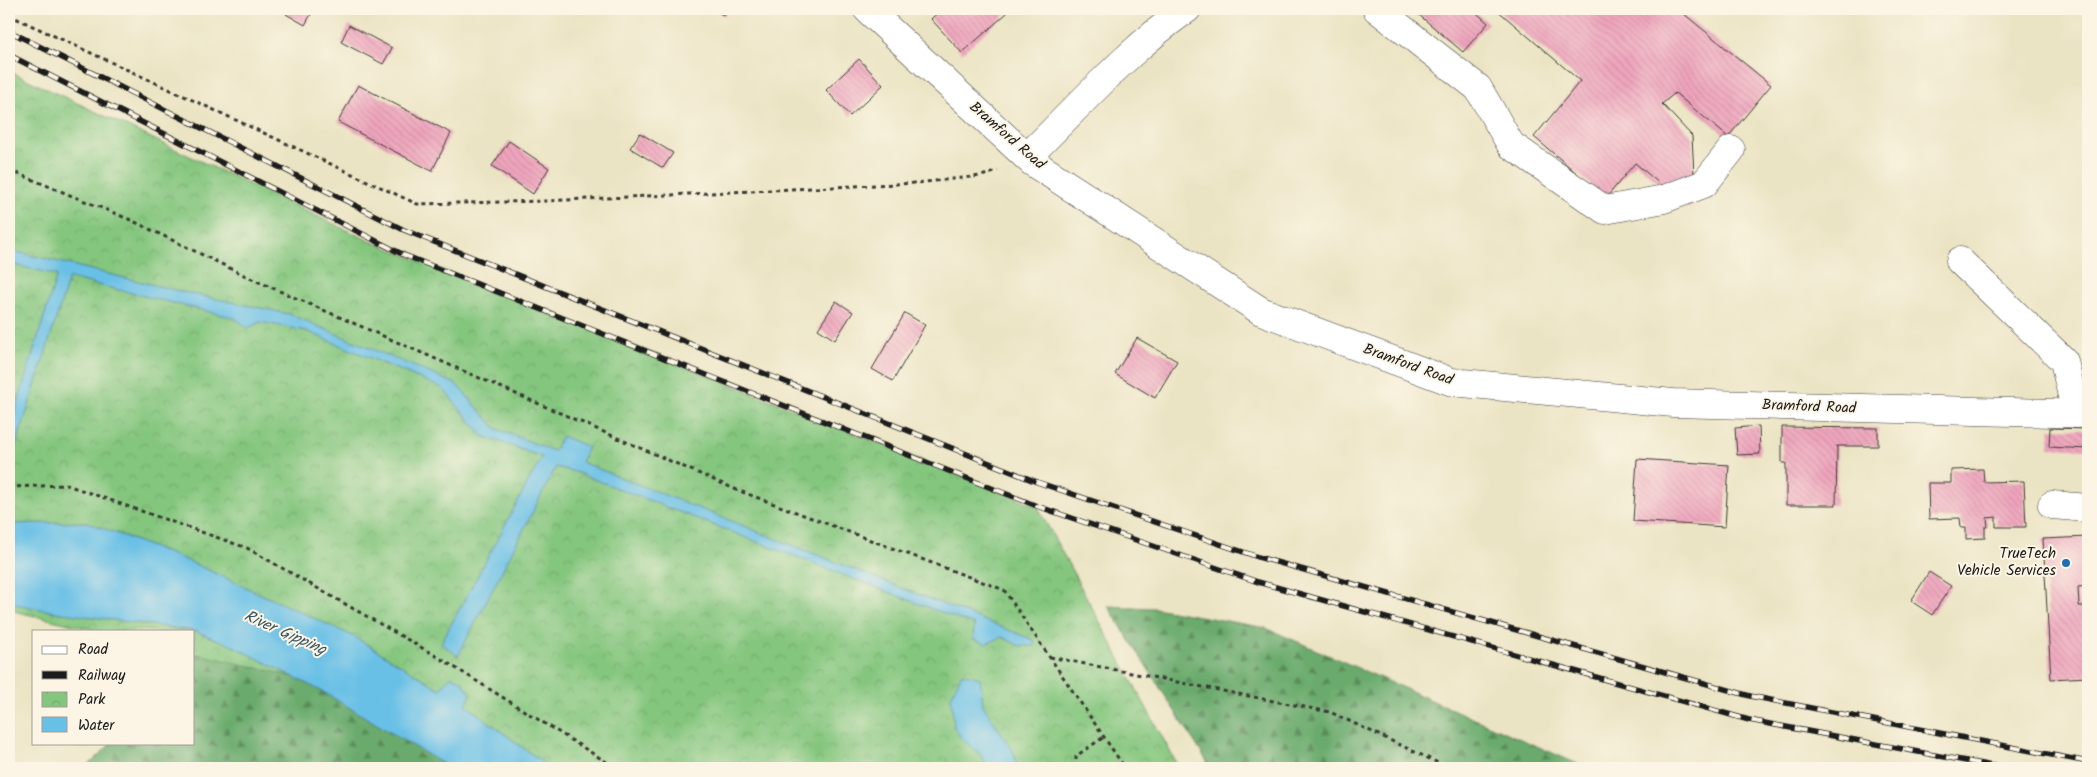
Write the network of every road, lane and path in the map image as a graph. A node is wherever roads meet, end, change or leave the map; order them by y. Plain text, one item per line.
1 (867, 9) edge
2 (1187, 9) edge
3 (1377, 9) edge
4 (9, 15) edge
5 (1731, 150) dead end
6 (1030, 159) junction
7 (9, 170) edge
8 (1960, 260) dead end
9 (2082, 414) edge
10 (9, 487) edge
11 (2052, 505) dead end
12 (2088, 508) edge
13 (1050, 657) junction
14 (1104, 738) junction
15 (616, 768) edge
16 (1076, 768) edge
17 (1125, 768) edge
18 (1449, 768) edge

1 - 6 main road, Bramford Road
2 - 6 main road
3 - 5 main road
4 - 6 path
6 - 9 main road, Bramford Road
7 - 13 path
8 - 9 main road
10 - 15 path
11 - 12 main road
13 - 14 path
13 - 18 path
14 - 16 path
14 - 17 path

